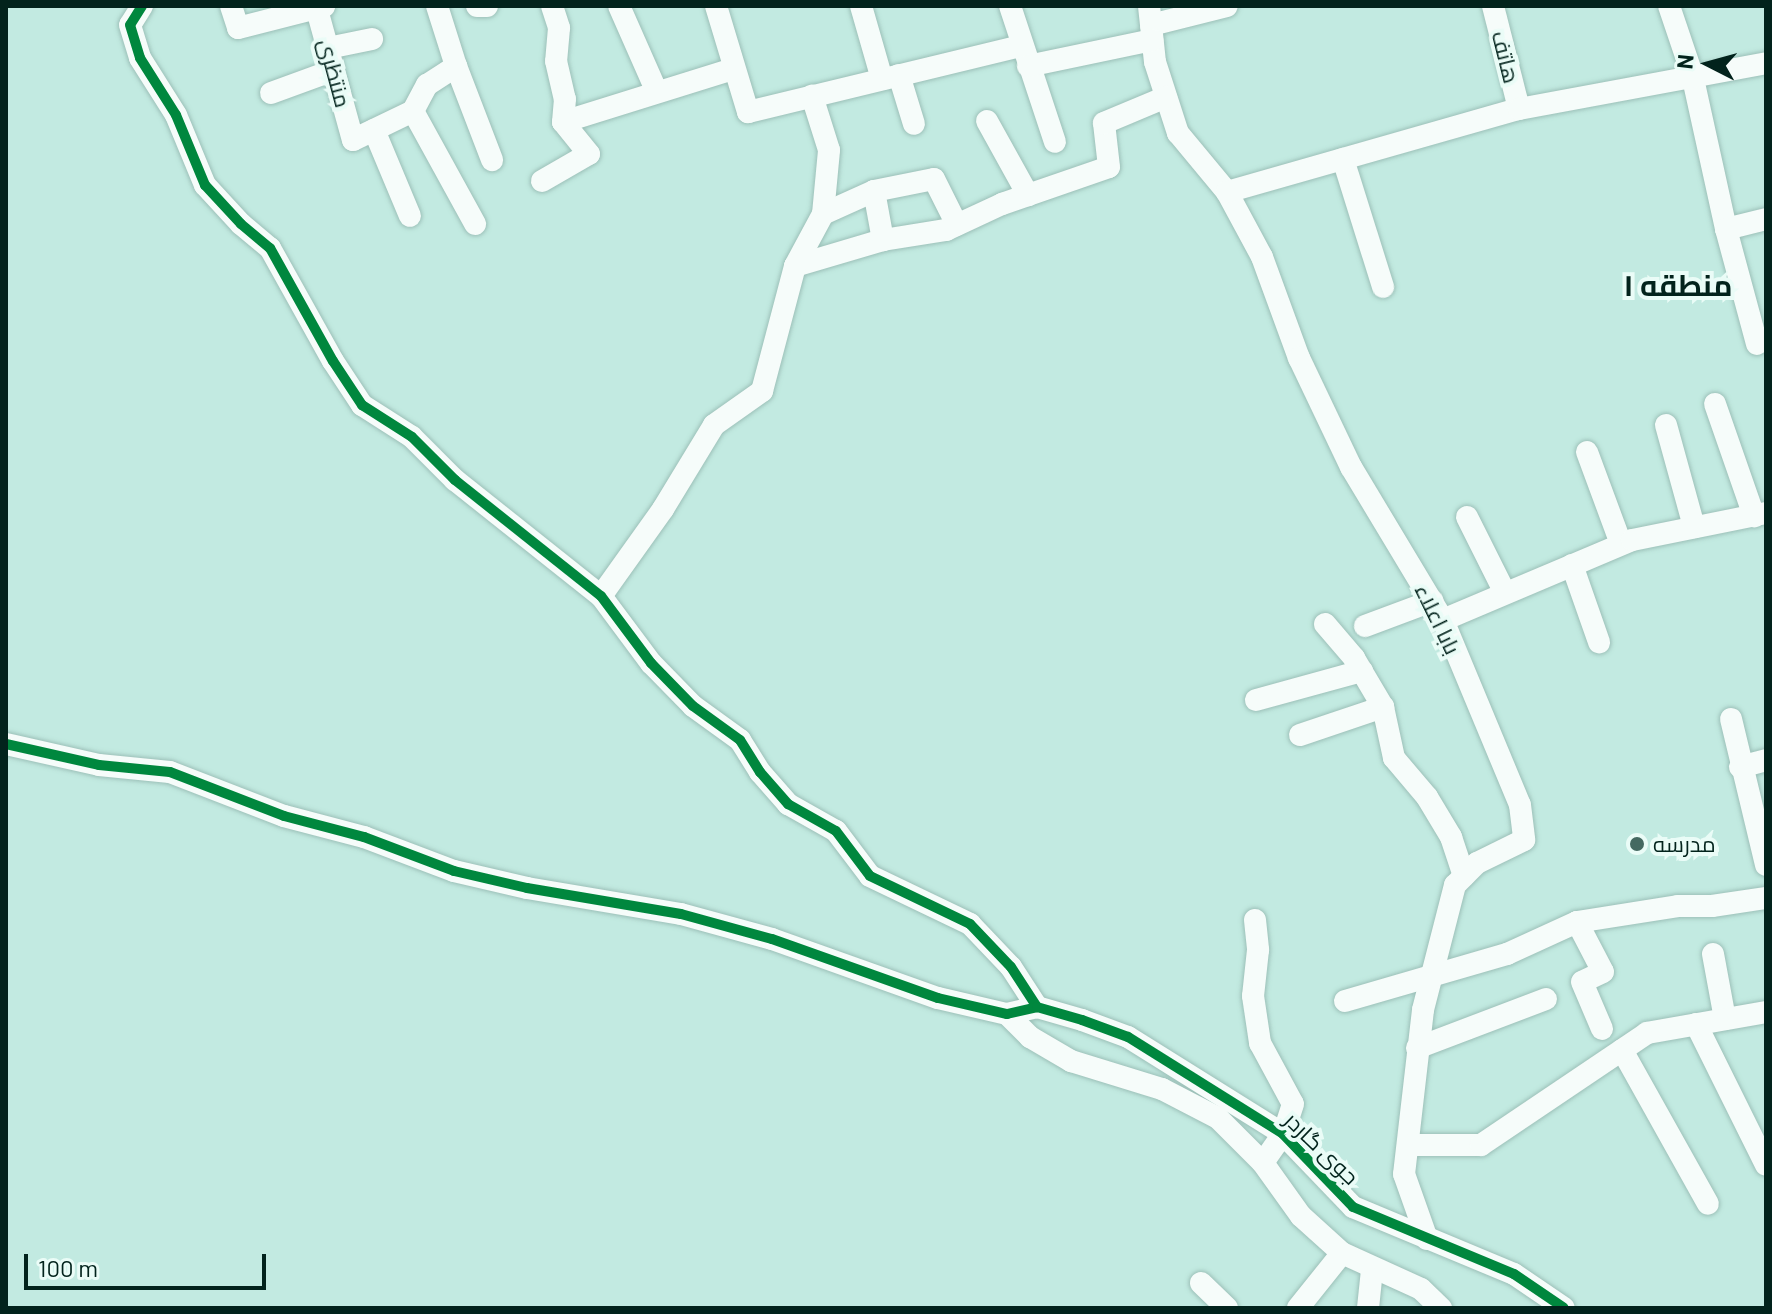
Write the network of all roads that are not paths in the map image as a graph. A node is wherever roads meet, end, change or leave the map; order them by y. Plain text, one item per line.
1 (142, 6) edge
2 (231, 6) edge
3 (319, 6) edge
4 (437, 6) edge
5 (477, 6) edge
6 (487, 6) edge
7 (619, 6) edge
8 (716, 6) edge
9 (861, 6) edge
10 (1010, 6) edge
11 (1227, 6) edge
12 (1493, 6) edge
13 (1669, 6) edge
14 (558, 8) edge
15 (1151, 24) edge
16 (372, 39) dead end
17 (328, 48) junction
18 (1025, 56) junction
19 (1766, 63) edge
20 (456, 66) junction
21 (733, 69) junction
22 (334, 70) junction
23 (1692, 74) junction
24 (891, 77) junction
25 (657, 92) junction
26 (271, 93) dead end
27 (812, 96) junction
28 (1166, 97) junction
29 (1519, 109) junction
30 (413, 111) junction
31 (987, 121) dead end
32 (563, 122) junction
33 (914, 124) dead end
34 (374, 130) junction
35 (1055, 142) dead end
36 (1343, 159) junction
37 (492, 160) dead end
38 (542, 181) dead end
39 (874, 191) junction
40 (1227, 192) junction
41 (1028, 195) junction
42 (823, 214) junction
43 (410, 216) dead end
44 (1766, 219) edge
45 (475, 224) dead end
46 (957, 225) junction
47 (1726, 229) junction
48 (883, 240) junction
49 (795, 266) junction
50 (1383, 287) dead end
51 (1757, 344) dead end
52 (1715, 404) dead end
53 (1666, 425) dead end
54 (1587, 452) dead end
55 (1760, 514) edge
56 (1467, 517) dead end
57 (1694, 527) junction
58 (1621, 544) junction
59 (1572, 565) junction
60 (1505, 593) junction
61 (601, 596) junction
62 (1438, 610) junction
63 (1325, 624) dead end
64 (1365, 626) dead end
65 (1599, 642) dead end
66 (1362, 671) junction
67 (1256, 700) dead end
68 (1383, 707) junction
69 (1731, 719) dead end
70 (1300, 735) dead end
71 (6, 744) edge
72 (1766, 760) edge
73 (1740, 767) junction
74 (1766, 865) edge
75 (1464, 876) junction
76 (1766, 898) edge
77 (1255, 920) dead end
78 (1577, 922) junction
79 (1713, 954) dead end
80 (1432, 975) junction
81 (1546, 999) dead end
82 (1345, 1001) dead end
83 (1037, 1007) junction
84 (1007, 1014) junction
85 (1764, 1015) edge
86 (1725, 1019) junction
87 (1696, 1024) junction
88 (1602, 1029) dead end
89 (1417, 1048) junction
90 (1622, 1050) junction
91 (1283, 1134) junction
92 (1409, 1145) junction
93 (1263, 1163) junction
94 (1766, 1165) edge
95 (1708, 1204) dead end
96 (1427, 1239) junction
97 (1342, 1253) junction
98 (1372, 1270) junction
99 (1201, 1283) dead end
100 (1535, 1297) edge
101 (1419, 1298) edge
102 (1227, 1308) edge
103 (1298, 1308) edge
104 (1368, 1308) edge
105 (1441, 1308) edge
106 (1564, 1308) edge

1 - 61 street
2 - 3 street
3 - 17 street, منتظری
4 - 20 street
5 - 6 street
7 - 25 street
8 - 21 street
9 - 24 street
10 - 18 street
11 - 15 street
12 - 29 street, هاتف
13 - 23 street
14 - 32 street
15 - 18 street
15 - 28 street, بابا اعلاء
16 - 17 street
17 - 22 street, منتظری
18 - 24 street
18 - 35 street
19 - 23 street
20 - 30 street
20 - 37 street
21 - 25 street
21 - 27 street
22 - 26 street
22 - 34 street, منتظری
23 - 29 street
23 - 47 street
24 - 27 street
24 - 33 street
25 - 32 street
27 - 42 street
28 - 40 street, بابا اعلاء
28 - 41 street
29 - 36 street
30 - 34 street
30 - 45 street
31 - 41 street
32 - 38 street
34 - 43 street
36 - 40 street
36 - 50 street
39 - 42 street
39 - 46 street
39 - 48 street
40 - 62 street, بابا اعلاء
41 - 46 street
42 - 49 street
44 - 47 street
46 - 48 street
47 - 51 street
48 - 49 street
49 - 61 street
52 - 55 street
53 - 57 street
54 - 58 street
55 - 57 street
56 - 60 street
57 - 58 street
58 - 59 street
59 - 60 street
59 - 65 street
60 - 62 street
61 - 83 street
62 - 64 street
62 - 75 street, بابا اعلاء
63 - 66 street
66 - 67 street
66 - 68 street
68 - 70 street
68 - 75 street
69 - 73 street
71 - 84 street
72 - 73 street
73 - 74 street
75 - 80 street
76 - 78 street
77 - 91 street
78 - 80 street
78 - 88 street
79 - 86 street
80 - 82 street
80 - 89 street
81 - 89 street
83 - 84 street
83 - 91 street, جوی گاردر
84 - 93 street
85 - 86 street
86 - 87 street
87 - 90 street
87 - 94 street
89 - 92 street
90 - 92 street
90 - 95 street
91 - 93 street
91 - 96 street, جوی گاردر
92 - 96 street
93 - 97 street
96 - 100 street, جوی گاردر
97 - 98 street
97 - 103 street
98 - 101 street
98 - 104 street
99 - 102 street
100 - 106 street, جوی گاردر
101 - 105 street

